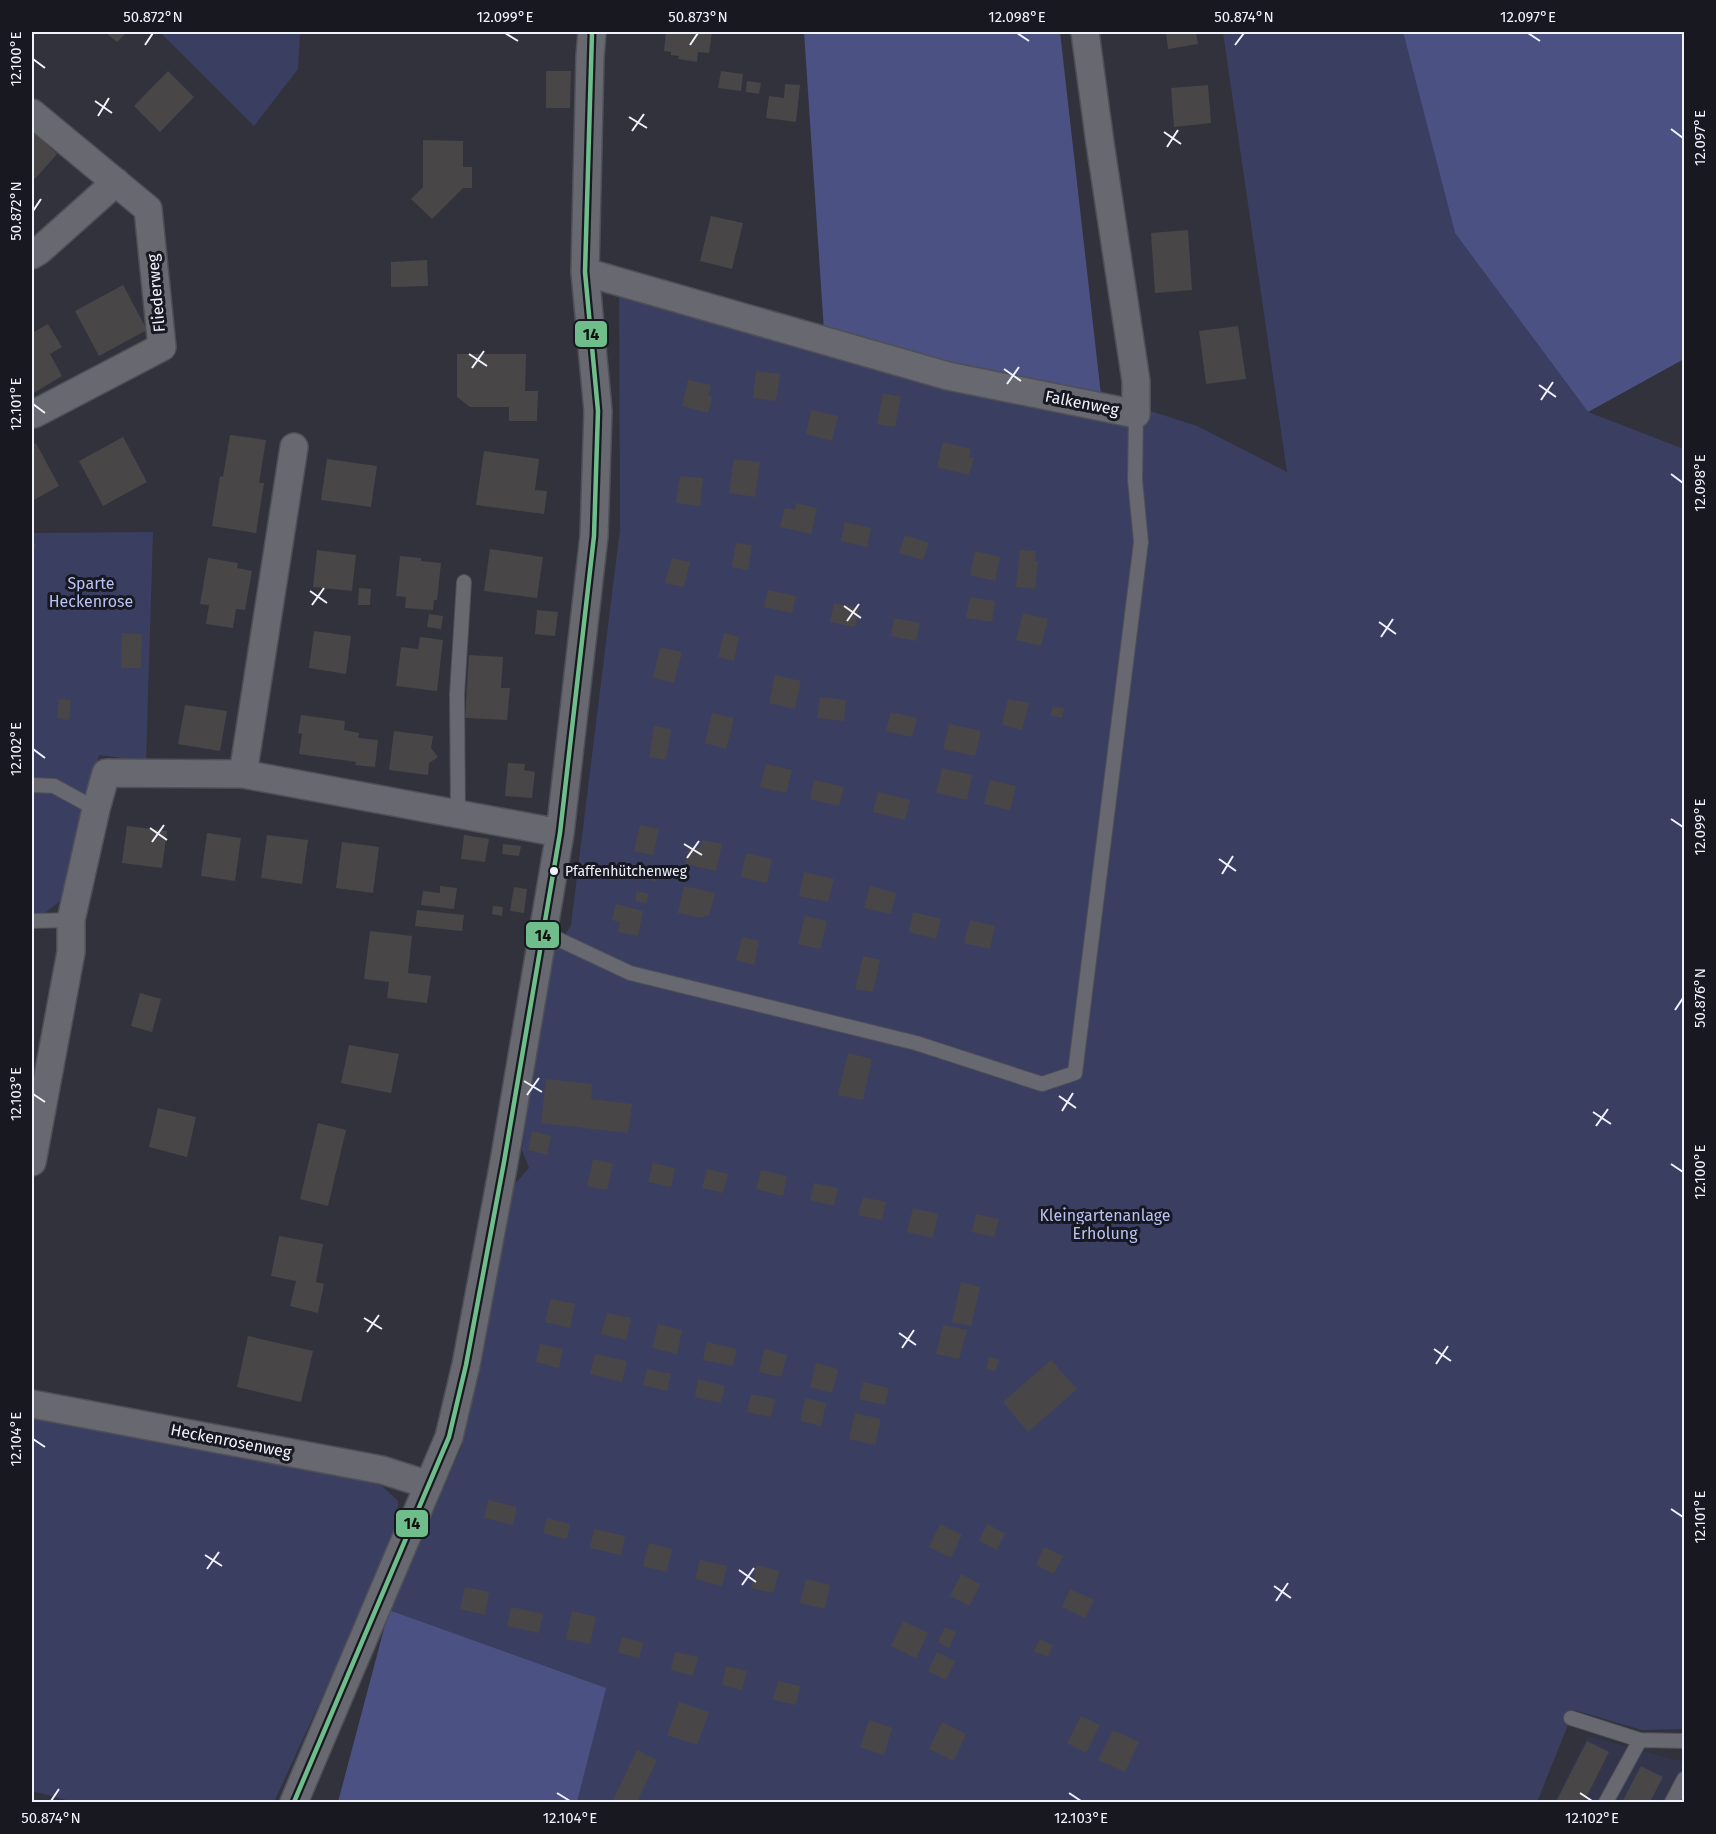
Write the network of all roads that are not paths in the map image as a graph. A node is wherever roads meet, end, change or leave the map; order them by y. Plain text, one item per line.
1 (592, 32) edge
2 (1085, 32) edge
3 (32, 113) edge
4 (116, 182) junction
5 (32, 255) edge
6 (585, 272) junction
7 (34, 414) dead end
8 (1137, 414) junction
9 (294, 447) dead end
10 (464, 582) dead end
11 (243, 774) junction
12 (32, 785) edge
13 (96, 809) junction
14 (458, 814) junction
15 (560, 833) junction
16 (71, 920) junction
17 (32, 921) edge
18 (543, 932) junction
19 (32, 1162) edge
20 (32, 1404) edge
21 (429, 1485) junction
22 (1571, 1718) dead end
23 (1640, 1740) junction
24 (1684, 1741) edge
25 (1684, 1779) edge
26 (294, 1803) edge
27 (1606, 1803) edge
28 (1672, 1803) edge

1 - 6 street
2 - 8 street, Falkenweg
3 - 4 street, Fliederweg
4 - 5 street
4 - 7 street, Fliederweg
6 - 8 street, Falkenweg
6 - 15 street
8 - 18 lane
9 - 11 street
10 - 14 lane
11 - 13 street
11 - 14 street
12 - 13 lane
13 - 16 street
14 - 15 street
15 - 18 street
16 - 17 lane
16 - 19 street
18 - 21 street
20 - 21 street, Heckenrosenweg
21 - 26 street
22 - 23 lane
23 - 24 lane
23 - 27 lane
25 - 28 lane

